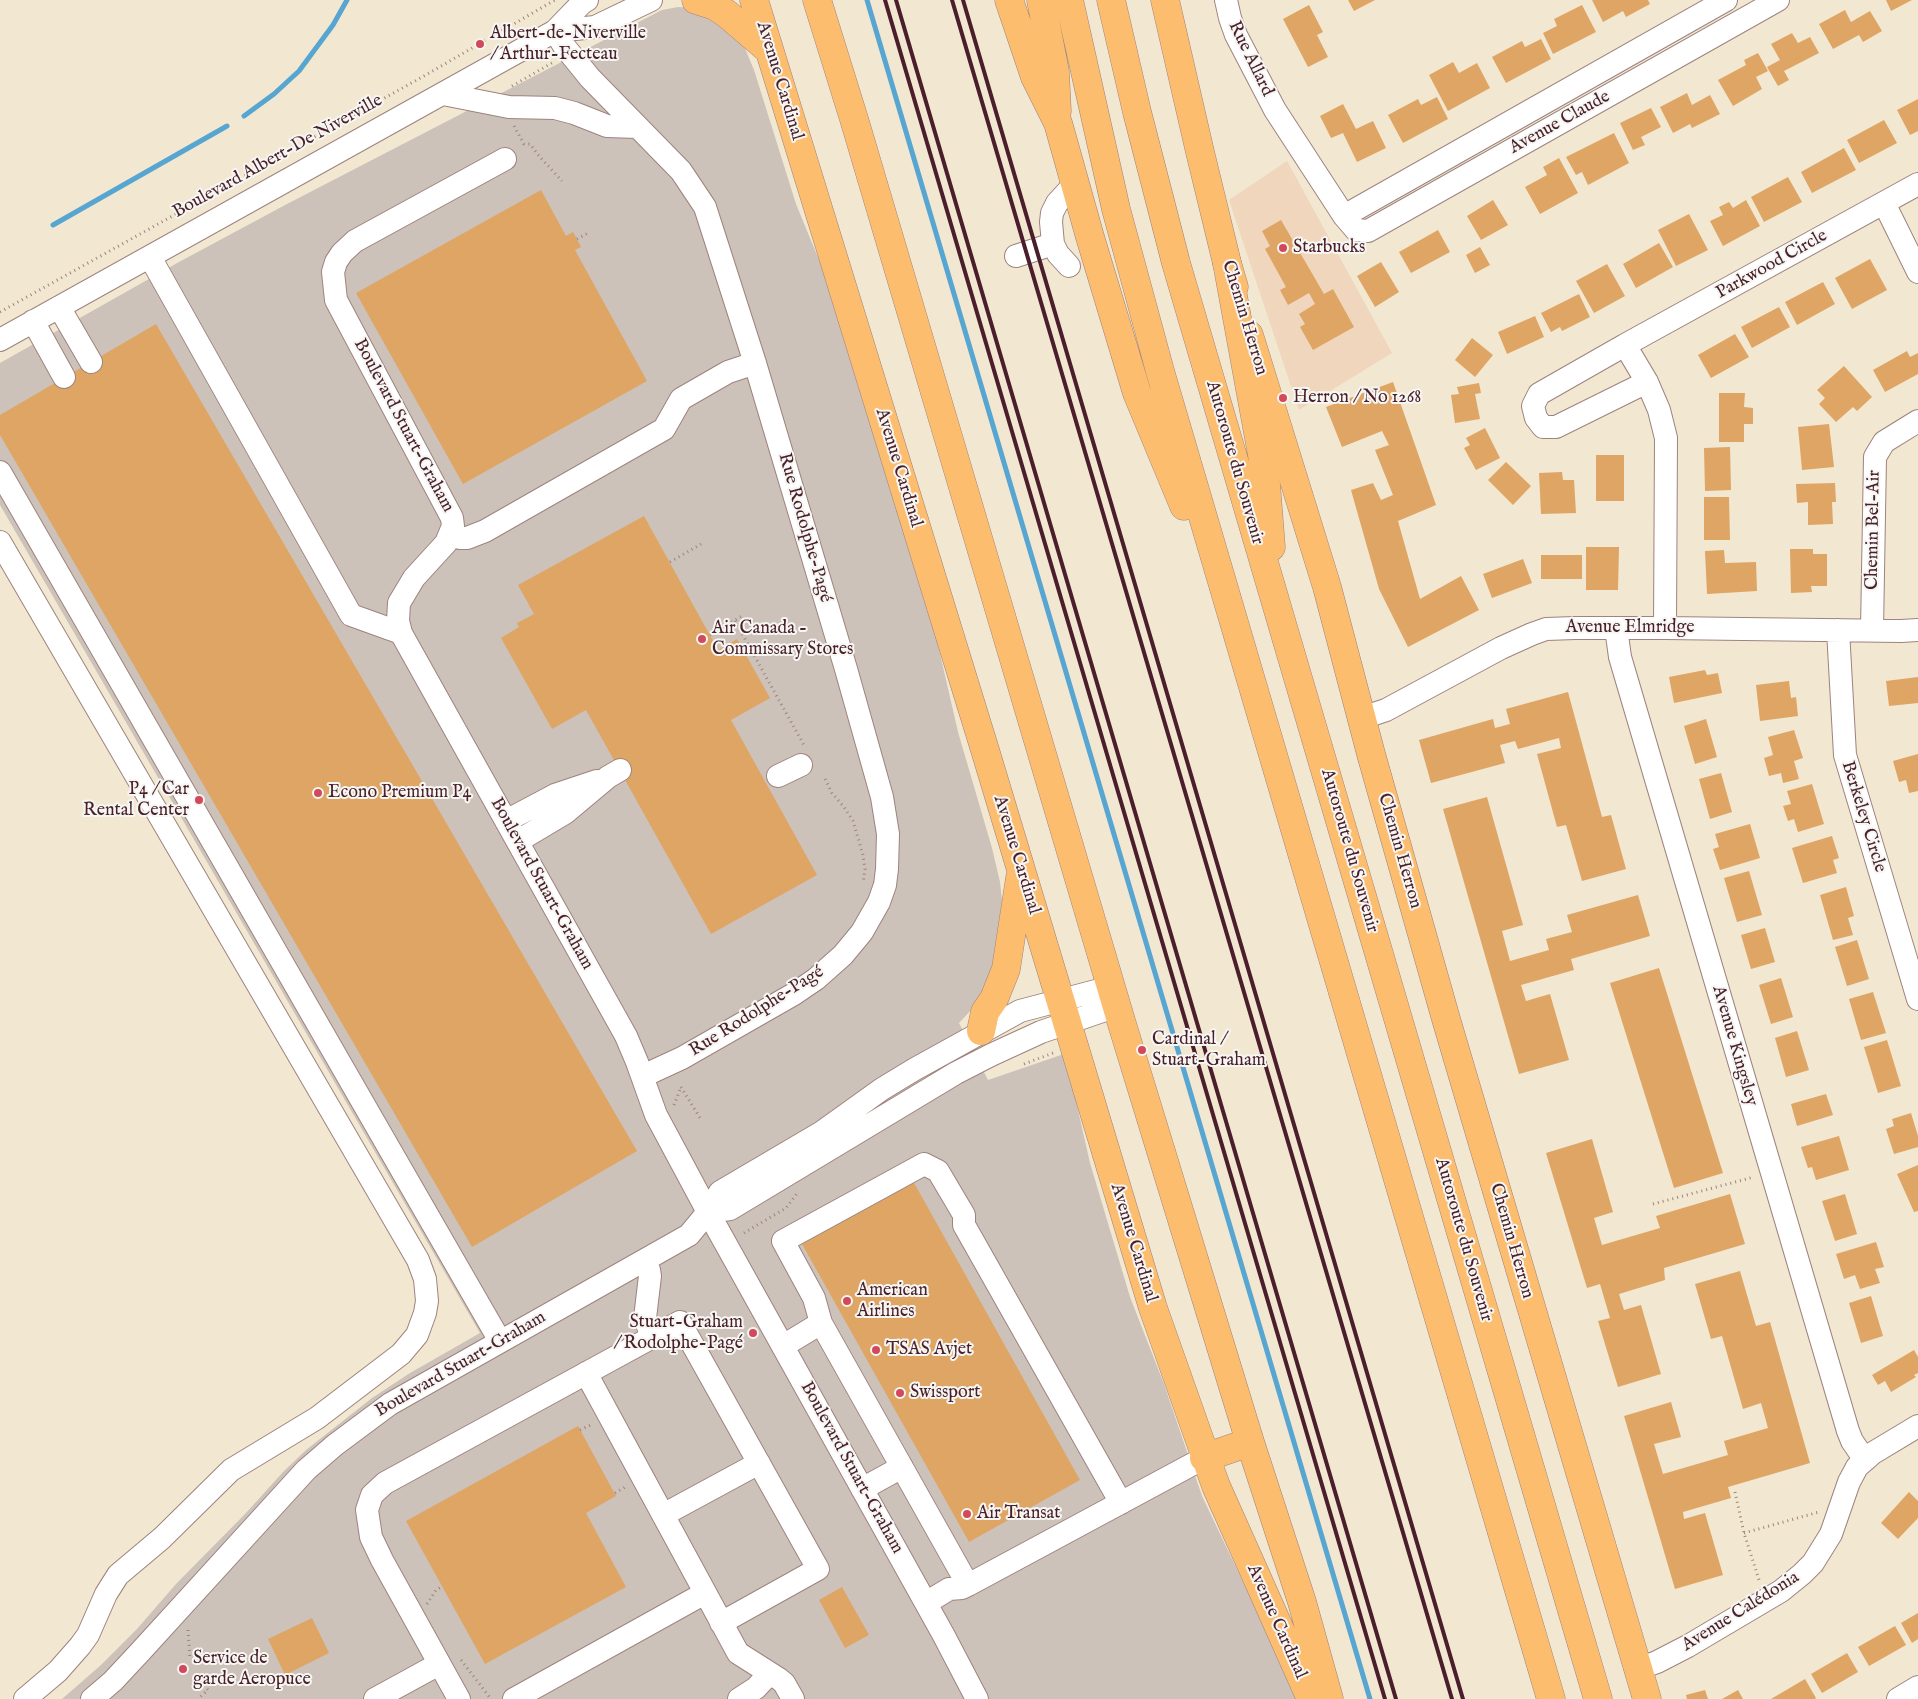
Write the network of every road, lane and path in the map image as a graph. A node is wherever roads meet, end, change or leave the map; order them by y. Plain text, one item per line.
1 (555, 0) edge
2 (587, 0) edge
3 (651, 0) edge
4 (696, 0) edge
5 (754, 0) edge
6 (816, 0) edge
7 (1009, 0) edge
8 (1041, 0) edge
9 (1069, 0) edge
10 (1111, 0) edge
11 (1165, 0) edge
12 (1726, 0) edge
13 (1778, 0) edge
14 (1231, 2) edge
15 (555, 31) junction
16 (769, 50) junction
17 (552, 63) dead end
18 (504, 91) dead end
19 (444, 94) junction
20 (1275, 110) joint
21 (1058, 123) junction
22 (513, 124) dead end
23 (638, 127) junction
24 (505, 159) dead end
25 (562, 181) dead end
26 (1918, 184) edge
27 (1076, 187) junction
28 (1884, 203) junction
29 (1344, 216) junction
30 (590, 232) dead end
31 (577, 239) dead end
32 (1053, 244) junction
33 (150, 256) junction
34 (1016, 256) dead end
35 (1226, 263) junction
36 (1070, 266) dead end
37 (1918, 272) edge
38 (59, 307) junction
39 (0, 312) edge
40 (33, 321) junction
41 (0, 340) edge
42 (1626, 345) junction
43 (91, 362) dead end
44 (755, 363) junction
45 (64, 377) dead end
46 (1647, 382) junction
47 (1918, 421) edge
48 (0, 472) edge
49 (450, 534) junction
50 (0, 542) edge
51 (702, 544) dead end
52 (670, 562) dead end
53 (1276, 604) junction
54 (742, 616) dead end
55 (734, 621) junction
56 (1616, 628) junction
57 (1664, 628) junction
58 (1838, 630) junction
59 (1872, 630) junction
60 (1918, 630) edge
61 (402, 633) junction
62 (710, 635) dead end
63 (1241, 643) junction
64 (1362, 718) junction
65 (805, 760) joint
66 (614, 774) dead end
67 (778, 776) dead end
68 (825, 779) dead end
69 (560, 804) junction
70 (506, 821) junction
71 (518, 841) junction
72 (1021, 872) junction
73 (863, 885) dead end
74 (1114, 996) junction
75 (1918, 999) edge
76 (1063, 1012) junction
77 (981, 1031) junction
78 (643, 1076) junction
79 (681, 1087) dead end
80 (700, 1118) dead end
81 (1772, 1172) junction
82 (802, 1185) dead end
83 (1654, 1204) dead end
84 (708, 1212) junction
85 (744, 1233) dead end
86 (645, 1260) junction
87 (821, 1323) junction
88 (652, 1338) junction
89 (500, 1341) junction
90 (783, 1346) junction
91 (586, 1373) junction
92 (1918, 1426) edge
93 (1250, 1442) junction
94 (1204, 1458) junction
95 (1865, 1460) junction
96 (759, 1463) junction
97 (902, 1467) junction
98 (862, 1489) junction
99 (1734, 1492) dead end
100 (1121, 1503) junction
101 (1842, 1506) junction
102 (663, 1515) junction
103 (1744, 1533) junction
104 (968, 1585) junction
105 (705, 1593) junction
106 (1765, 1600) junction
107 (926, 1603) junction
108 (721, 1623) junction
109 (188, 1634) dead end
110 (190, 1659) dead end
111 (439, 1664) junction
112 (1638, 1669) junction
113 (769, 1674) junction
114 (197, 1678) dead end
115 (1918, 1687) edge
116 (25, 1699) edge
117 (92, 1699) edge
118 (198, 1699) edge
119 (375, 1699) edge
120 (458, 1699) edge
121 (514, 1699) edge
122 (739, 1699) edge
123 (793, 1699) edge
124 (977, 1699) edge
125 (1311, 1699) edge
126 (1329, 1699) edge
127 (1551, 1699) edge
128 (1598, 1699) edge
129 (1647, 1699) edge
130 (1898, 1699) edge

1 - 39 path, Boulevard Albert-De Niverville
2 - 15 street, Boulevard Albert-De Niverville
3 - 15 street, Boulevard Albert-De Niverville
4 - 16 main road
5 - 16 main road, Avenue Cardinal
6 - 74 main road, Avenue Cardinal
7 - 21 main road
8 - 21 main road
9 - 63 main road
10 - 53 main road, Autoroute du Souvenir
11 - 35 main road, Chemin Herron
12 - 29 street, Avenue Claude
13 - 29 street, Avenue Claude
14 - 20 street, Rue Allard
15 - 19 street, Boulevard Albert-De Niverville
15 - 23 street, Rue Rodolphe-Pagé
16 - 72 main road, Avenue Cardinal
17 - 18 path
19 - 23 street
19 - 33 street, Boulevard Albert-De Niverville
20 - 29 street, Avenue Claude
21 - 27 main road
22 - 25 path
23 - 44 street, Rue Rodolphe-Pagé
24 - 49 street, Boulevard Stuart-Graham
26 - 28 street, Parkwood Circle
27 - 32 street
27 - 63 main road
28 - 37 street
28 - 42 street, Parkwood Circle
30 - 31 path
32 - 34 street
32 - 36 street
33 - 38 street, Boulevard Albert-De Niverville
33 - 61 street
35 - 53 main road
35 - 64 main road, Chemin Herron
38 - 40 street, Boulevard Albert-De Niverville
38 - 43 street
40 - 41 street, Boulevard Albert-De Niverville
40 - 45 street
42 - 46 street
42 - 46 street, Parkwood Circle
44 - 49 street
44 - 78 street, Rue Rodolphe-Pagé
46 - 57 street
47 - 59 street, Chemin Bel-Air
48 - 89 street
49 - 61 street, Boulevard Stuart-Graham
50 - 116 street
51 - 52 path
53 - 128 main road, Autoroute du Souvenir
54 - 55 path
55 - 62 path
55 - 65 path
56 - 57 street, Avenue Elmridge
56 - 64 street, Avenue Elmridge
56 - 81 street, Avenue Kingsley
57 - 58 street, Avenue Elmridge
58 - 59 street, Avenue Elmridge
58 - 75 street, Berkeley Circle
59 - 60 street, Avenue Elmridge
61 - 70 street, Boulevard Stuart-Graham
63 - 127 main road
64 - 112 main road, Chemin Herron
65 - 67 street
66 - 69 street
68 - 73 path
69 - 70 street
69 - 71 street
70 - 71 street, Boulevard Stuart-Graham
71 - 78 street, Boulevard Stuart-Graham
72 - 76 main road, Avenue Cardinal
72 - 77 main road
74 - 76 street, Boulevard Stuart-Graham
74 - 93 main road, Avenue Cardinal
76 - 77 street, Boulevard Stuart-Graham
76 - 84 street, Boulevard Stuart-Graham
76 - 94 main road, Avenue Cardinal
77 - 84 street, Boulevard Stuart-Graham
78 - 84 street
79 - 80 path
81 - 83 path
81 - 95 street, Avenue Kingsley
82 - 85 path
84 - 86 street, Boulevard Stuart-Graham
84 - 90 street, Boulevard Stuart-Graham
86 - 88 street
86 - 89 street, Boulevard Stuart-Graham
87 - 90 street
87 - 97 street
87 - 100 street
88 - 91 street
88 - 96 street
89 - 117 street, Boulevard Stuart-Graham
90 - 98 street, Boulevard Stuart-Graham
91 - 102 street
91 - 111 street
92 - 95 street, Avenue Calédonia
93 - 94 main road
93 - 126 main road, Avenue Cardinal
94 - 100 street
94 - 125 main road, Avenue Cardinal
95 - 101 street, Avenue Calédonia
96 - 102 street
96 - 108 street
97 - 98 street
97 - 104 street
98 - 107 street, Boulevard Stuart-Graham
99 - 103 path
100 - 104 street
101 - 103 path
101 - 106 street, Avenue Calédonia
102 - 105 street
103 - 106 path
104 - 107 street
105 - 108 street
105 - 121 street
106 - 112 street, Avenue Calédonia
107 - 124 street, Boulevard Stuart-Graham
108 - 113 street
109 - 110 path
111 - 119 street
111 - 120 street
112 - 129 main road, Chemin Herron
113 - 122 street
113 - 123 street
114 - 118 path
115 - 130 street

